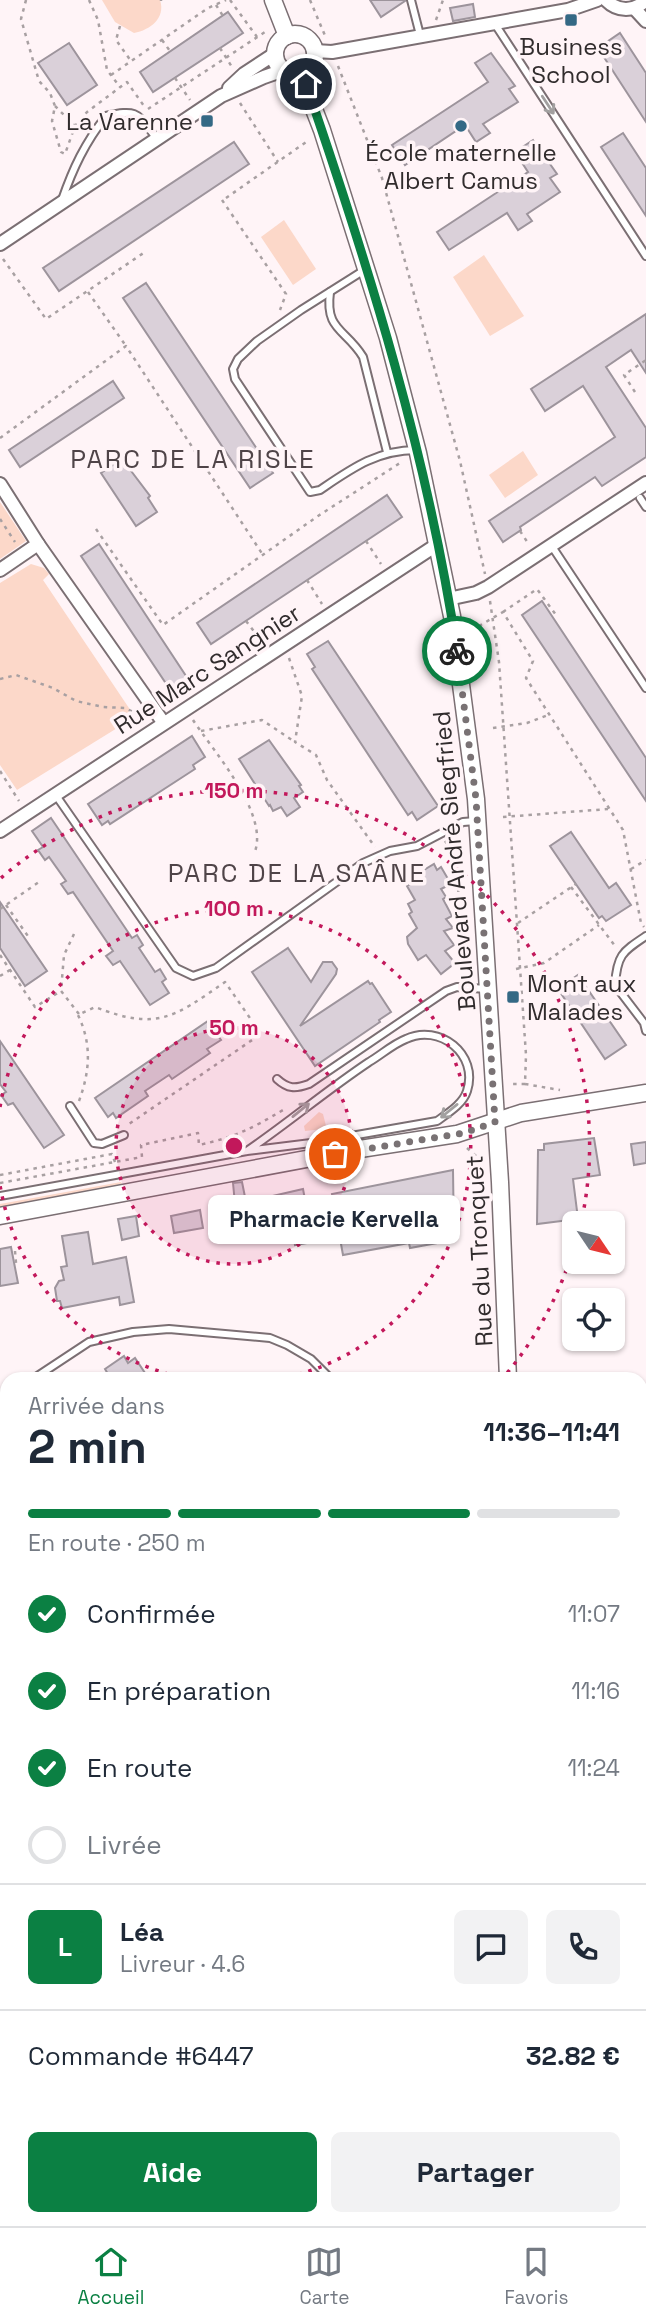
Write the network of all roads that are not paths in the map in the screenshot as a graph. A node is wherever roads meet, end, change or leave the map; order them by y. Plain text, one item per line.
1 (273, 0) edge
2 (411, 0) edge
3 (597, 0) edge
4 (607, 0) edge
5 (646, 0) edge
6 (634, 8) junction
7 (646, 21) edge
8 (494, 23) junction
9 (285, 28) junction
10 (420, 35) junction
11 (315, 51) junction
12 (276, 52) junction
13 (284, 71) junction
14 (300, 74) junction
15 (227, 93) junction
16 (157, 139) junction
17 (61, 203) junction
18 (0, 244) edge
19 (646, 256) edge
20 (368, 268) junction
21 (330, 292) junction
22 (387, 452) junction
23 (418, 452) junction
24 (646, 483) edge
25 (0, 484) edge
26 (640, 498) dead end
27 (646, 507) edge
28 (38, 544) junction
29 (438, 544) junction
30 (551, 545) junction
31 (0, 570) edge
32 (449, 599) junction
33 (646, 688) edge
34 (163, 722) junction
35 (55, 794) junction
36 (477, 821) junction
37 (0, 831) edge
38 (646, 936) edge
39 (488, 990) junction
40 (646, 1031) edge
41 (276, 1079) dead end
42 (646, 1093) edge
43 (72, 1108) road end
44 (495, 1122) junction
45 (121, 1137) road end
46 (247, 1151) junction
47 (0, 1196) edge
48 (0, 1216) edge
49 (44, 1372) edge
50 (324, 1372) edge
51 (508, 1372) edge

1 - 9 street
2 - 10 lane
3 - 8 street
4 - 6 street
5 - 6 street
6 - 7 street
8 - 10 street
8 -> 19 lane
9 - 11 street
9 - 12 street
10 - 11 street
11 - 14 street
12 - 13 street
12 - 15 street
13 - 14 street
13 - 15 street
14 - 20 street, Boulevard André Siegfried
15 - 16 street
16 - 17 street
16 - 17 lane
17 - 18 street
20 - 21 lane
20 - 23 street, Boulevard André Siegfried
21 - 22 lane
21 - 22 lane
22 - 23 lane
23 - 29 street, Boulevard André Siegfried
24 - 30 street
25 - 28 street
26 - 27 lane
28 - 31 street
28 - 34 street
29 - 32 street, Boulevard André Siegfried
29 - 34 street, Rue Marc Sangnier
30 - 32 street
30 - 33 lane
32 - 36 street, Boulevard André Siegfried
34 - 35 street, Rue Marc Sangnier
35 - 36 lane
35 - 37 street, Rue Marc Sangnier
36 - 39 street, Boulevard André Siegfried
38 - 40 lane
39 - 41 lane
39 - 44 street, Boulevard André Siegfried
42 - 44 street
43 - 45 lane
44 - 48 street
44 - 51 street, Rue du Tronquet
46 -> 46 lane
46 - 47 lane
49 - 50 lane

